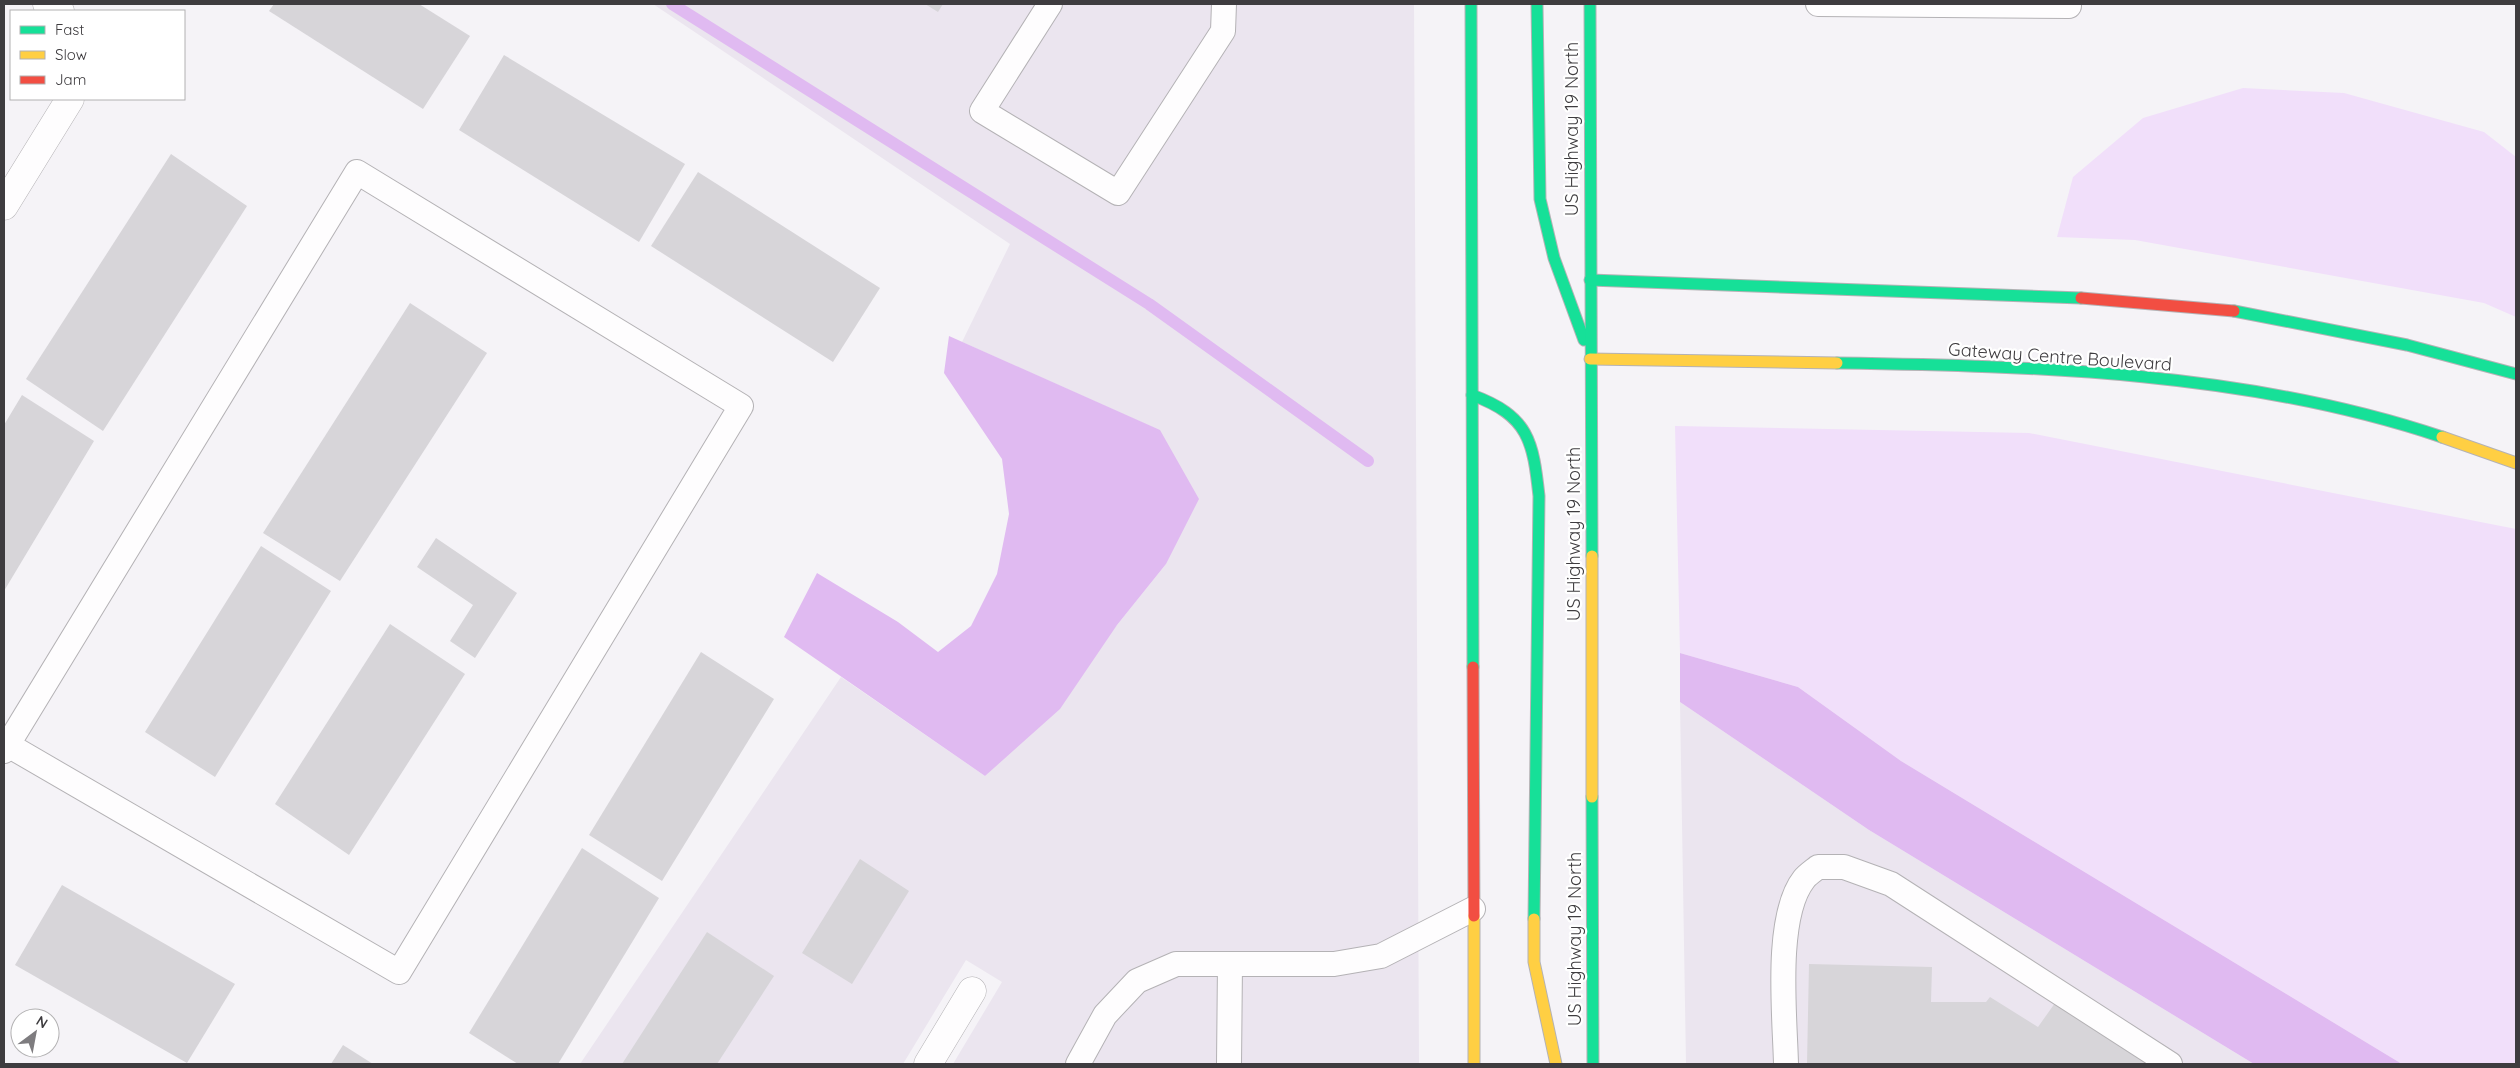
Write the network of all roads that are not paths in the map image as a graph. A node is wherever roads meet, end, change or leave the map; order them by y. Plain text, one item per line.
1 (47, 4) edge
2 (1050, 4) edge
3 (1224, 4) edge
4 (1471, 4) edge
5 (1537, 4) edge
6 (1590, 4) edge
7 (1818, 4) edge
8 (2069, 4) edge
9 (58, 10) edge
10 (69, 100) edge
11 (4, 206) edge
12 (1590, 280) junction
13 (1590, 360) junction
14 (2516, 374) edge
15 (1472, 395) junction
16 (2516, 463) edge
17 (6, 748) edge
18 (1473, 909) junction
19 (1230, 964) junction
20 (972, 991) dead end
21 (928, 1064) edge
22 (1078, 1064) edge
23 (1229, 1064) edge
24 (1474, 1064) edge
25 (1556, 1064) edge
26 (1593, 1064) edge
27 (1786, 1064) edge
28 (2170, 1064) edge

1 - 9 street
2 - 3 lane
4 - 15 main road
5 - 13 main road
6 - 12 main road, US Highway 19 North
7 - 8 lane
10 - 11 street
12 - 13 main road, US Highway 19 North
12 - 14 main road
13 - 16 main road, Gateway Centre Boulevard
13 - 26 main road, US Highway 19 North
15 - 18 main road
15 - 25 main road
17 - 17 lane
18 - 19 lane
18 - 24 main road
19 - 22 lane
19 - 23 lane
20 - 21 street
27 - 28 lane

